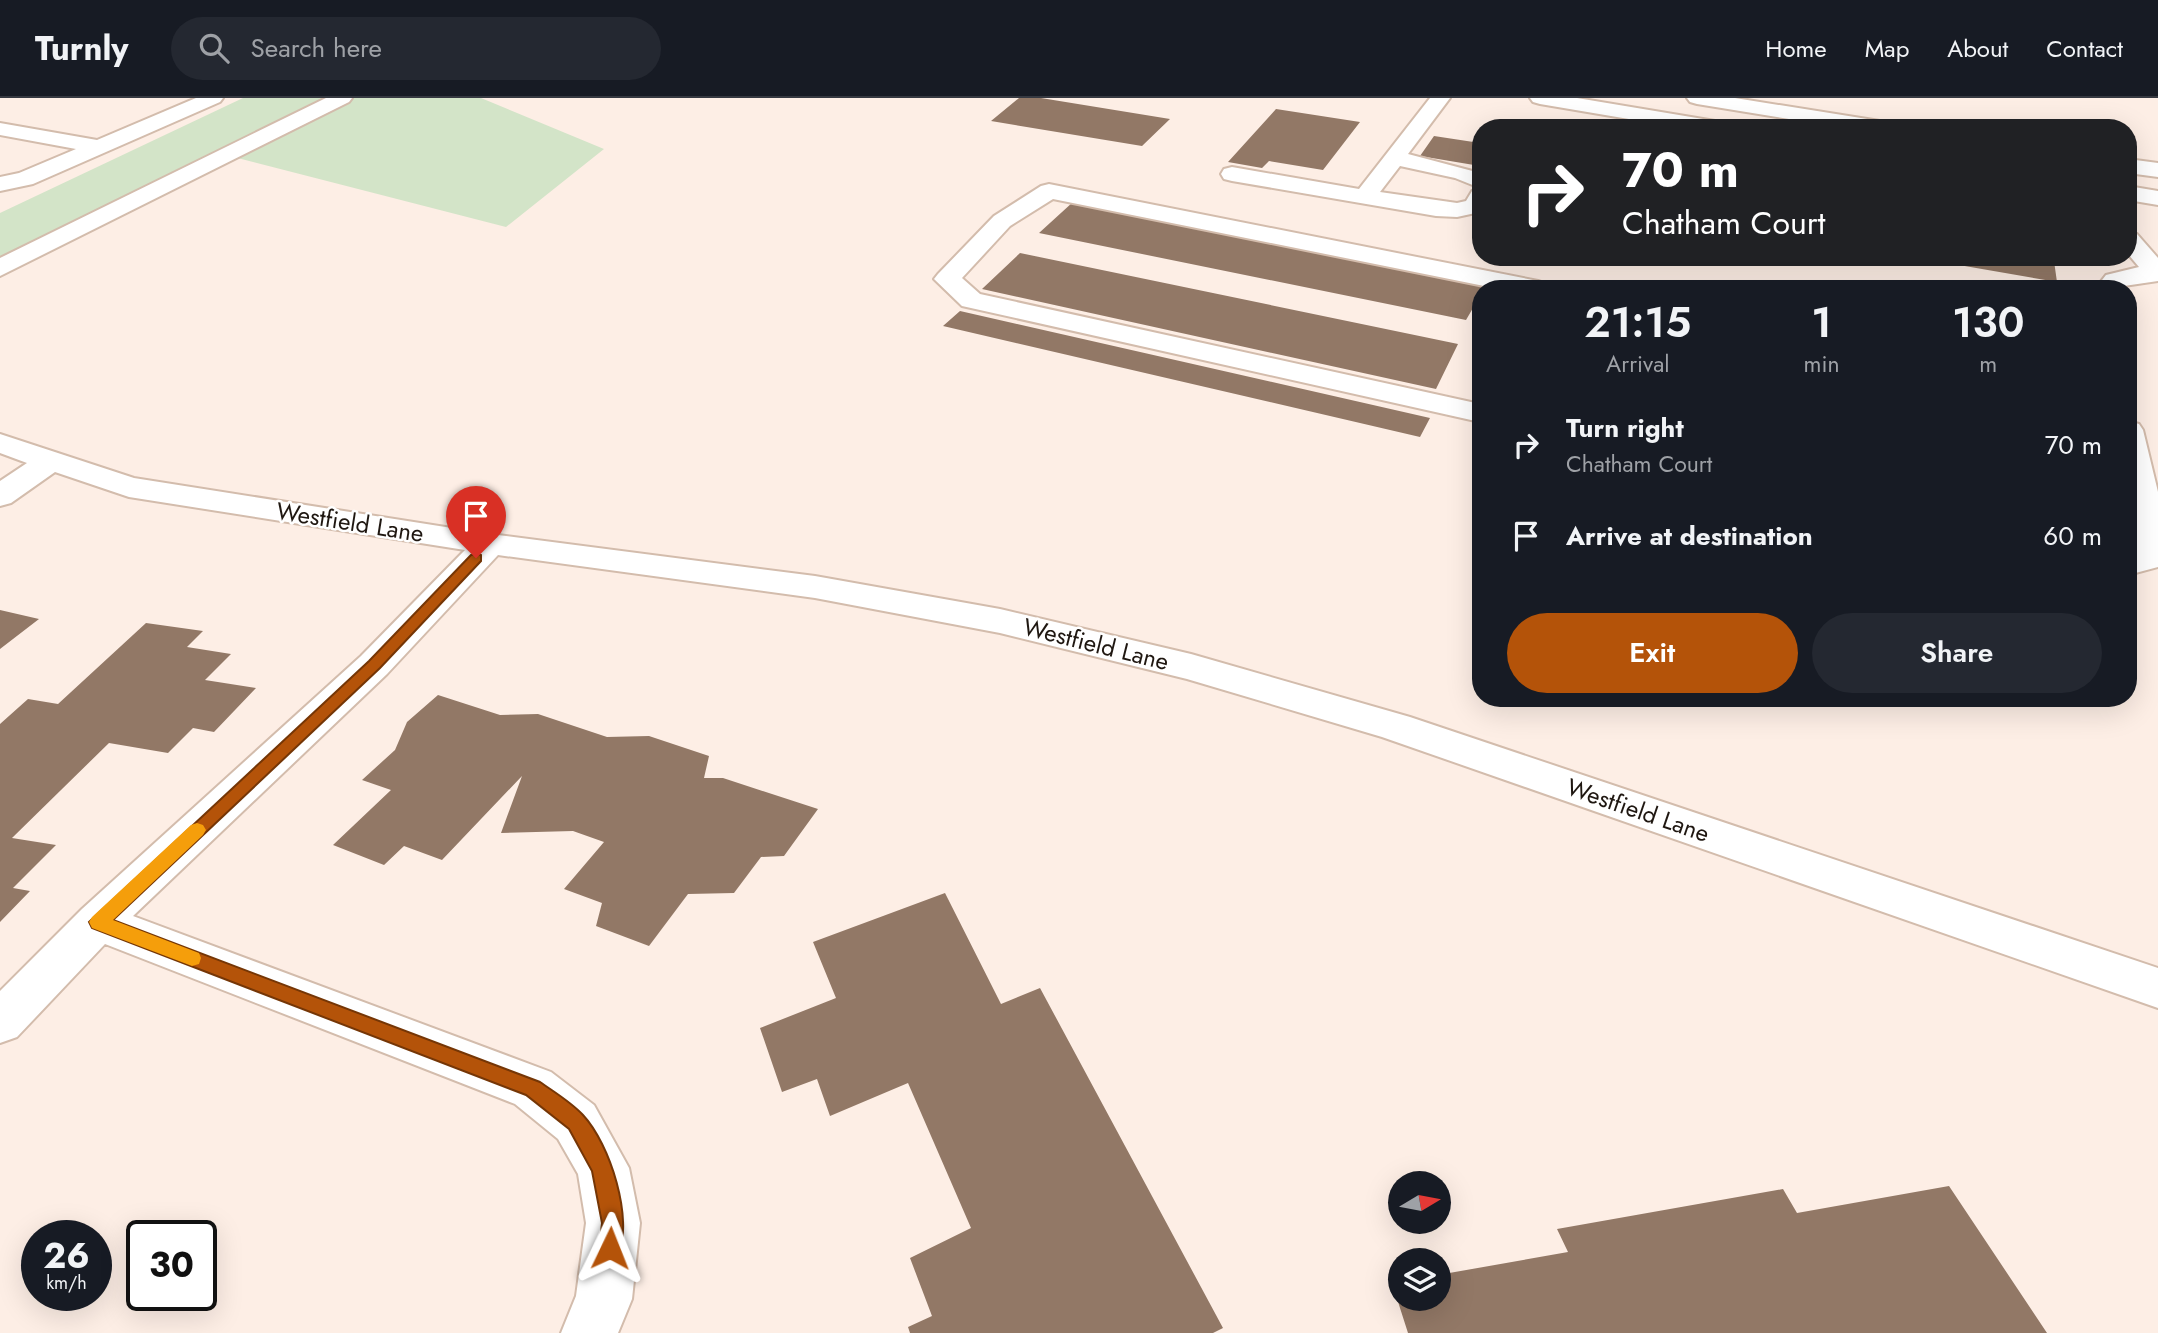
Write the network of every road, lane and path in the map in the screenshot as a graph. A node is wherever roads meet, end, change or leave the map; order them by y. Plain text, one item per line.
1 (213, 98) edge
2 (342, 98) edge
3 (1440, 98) edge
4 (1540, 98) edge
5 (1697, 98) edge
6 (1735, 101) edge
7 (1647, 119) edge
8 (1836, 119) edge
9 (0, 129) edge
10 (99, 146) junction
11 (1395, 158) junction
12 (2137, 167) edge
13 (2158, 170) edge
14 (1232, 174) dead end
15 (1472, 177) edge
16 (0, 184) edge
17 (2137, 194) edge
18 (1365, 197) junction
19 (2158, 198) edge
20 (1472, 207) edge
21 (2137, 249) edge
22 (0, 268) edge
23 (2157, 272) edge
24 (1494, 280) edge
25 (2115, 280) edge
26 (1472, 411) edge
27 (0, 443) edge
28 (50, 461) junction
29 (2137, 469) edge
30 (0, 496) edge
31 (490, 544) junction
32 (2137, 562) edge
33 (98, 922) junction
34 (2158, 988) edge
35 (0, 1022) edge
36 (589, 1333) edge

1 - 10 main road
2 - 22 main road
3 - 11 main road
4 - 7 main road
5 - 6 main road
6 - 8 main road
9 - 10 main road
10 - 16 main road
11 - 15 main road
11 - 18 main road
12 - 13 main road
14 - 18 main road
17 - 19 main road
18 - 20 main road
21 - 23 main road
23 - 25 main road
24 - 26 main road
27 - 28 main road, Westfield Lane
28 - 30 main road
28 - 31 main road, Westfield Lane
29 - 32 main road
31 - 33 main road
31 - 34 main road, Westfield Lane
33 - 35 main road
33 - 36 main road

